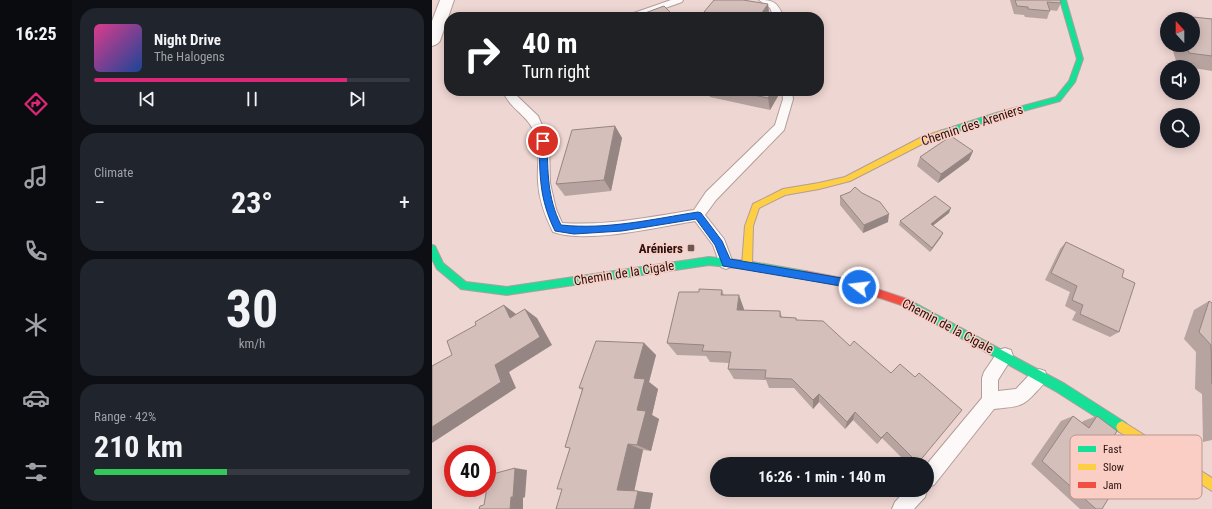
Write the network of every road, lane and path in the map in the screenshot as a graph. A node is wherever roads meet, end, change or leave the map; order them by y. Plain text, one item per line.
1 (448, 0) edge
2 (679, 0) edge
3 (763, 0) edge
4 (1063, 0) edge
5 (645, 12) edge
6 (776, 12) edge
7 (432, 41) edge
8 (510, 96) edge
9 (788, 96) edge
10 (698, 215) junction
11 (432, 249) edge
12 (726, 263) junction
13 (747, 265) junction
14 (1005, 356) junction
15 (1039, 377) junction
16 (990, 401) junction
17 (1134, 435) edge
18 (934, 469) edge
19 (1202, 479) edge
20 (1212, 485) edge
21 (912, 497) edge
22 (902, 509) edge

1 - 7 street
2 - 5 lane
3 - 6 lane
4 - 13 street, Chemin des Areniers
8 - 10 lane
9 - 10 lane
10 - 12 lane
11 - 12 street, Chemin de la Cigale
12 - 13 street, Chemin de la Cigale
13 - 14 street, Chemin de la Cigale
14 - 15 street, Chemin de la Cigale
14 - 16 lane
15 - 16 lane
15 - 17 street, Chemin de la Cigale
16 - 18 lane
19 - 20 street, Chemin de la Cigale
21 - 22 lane

